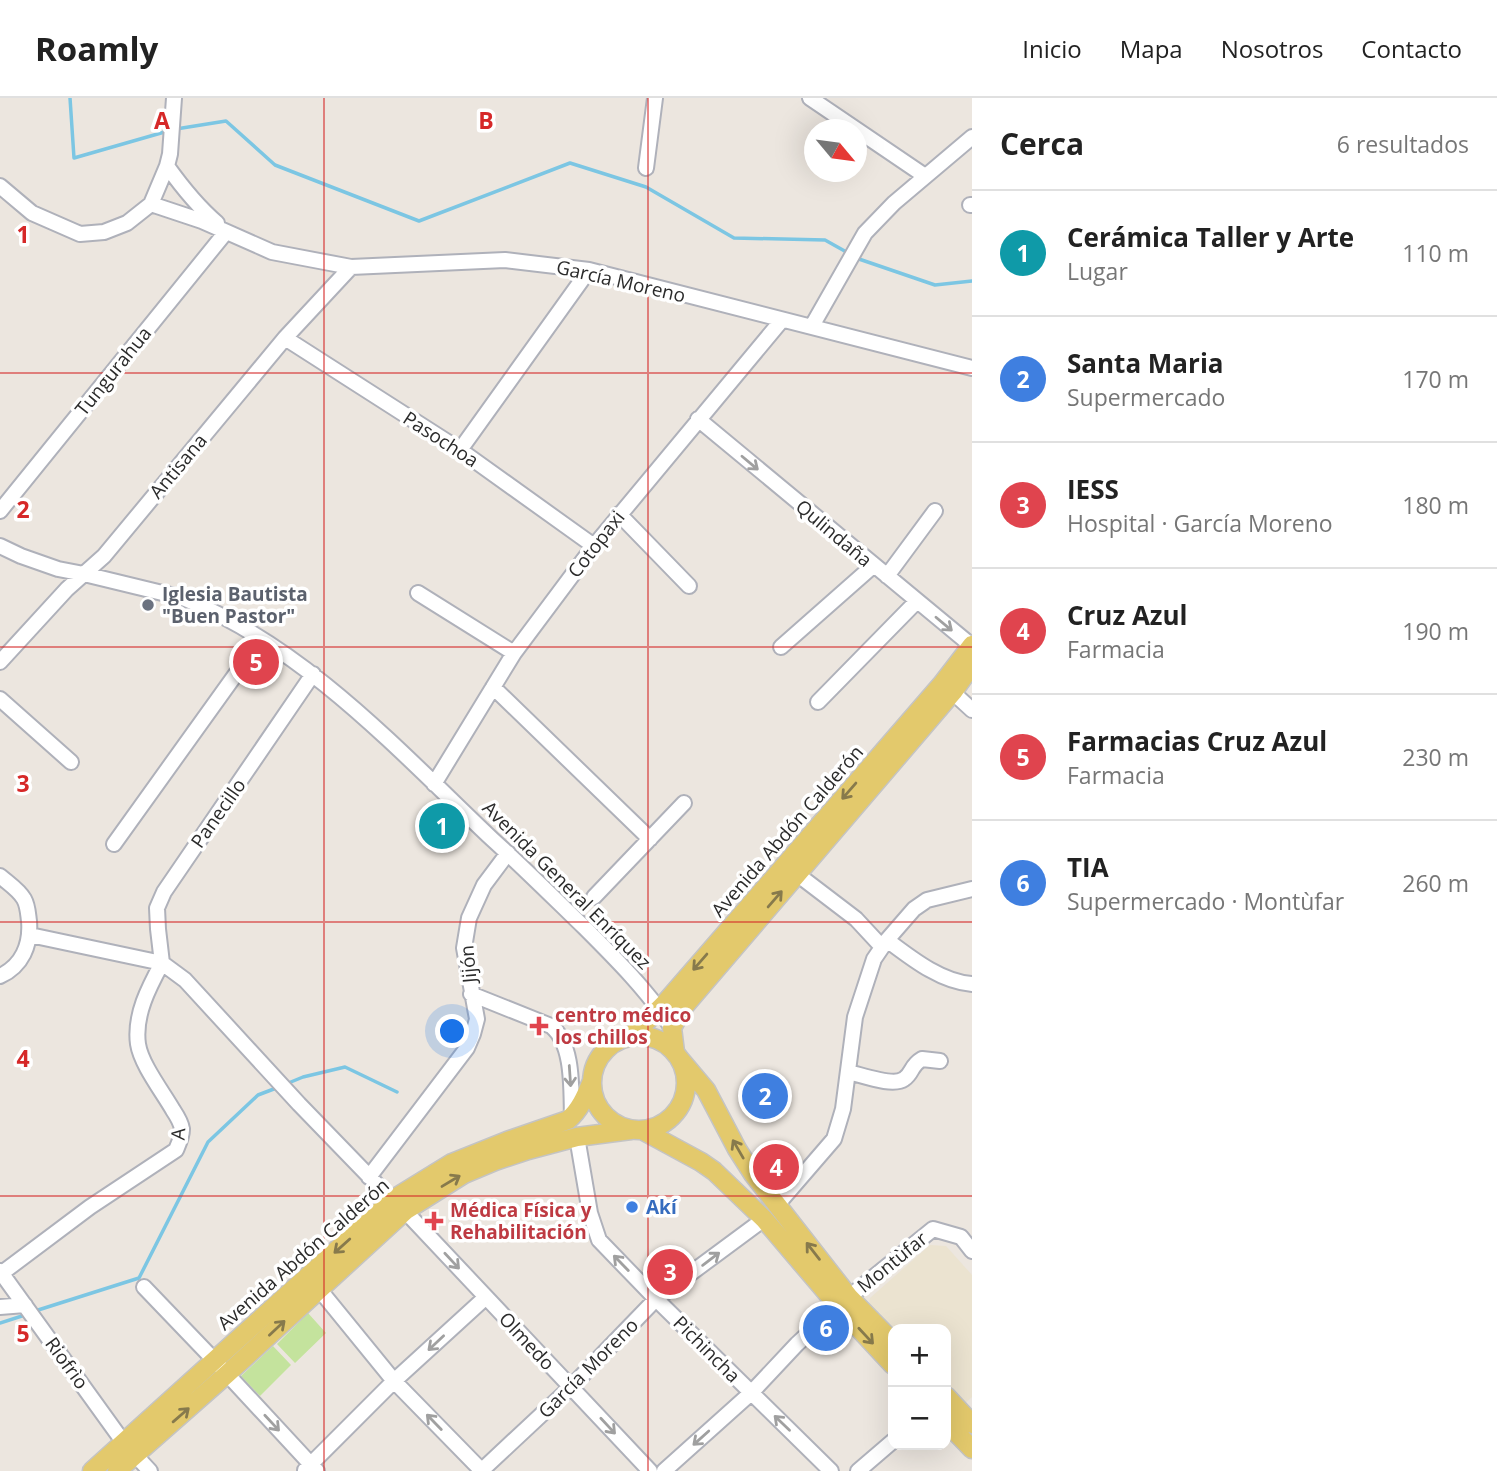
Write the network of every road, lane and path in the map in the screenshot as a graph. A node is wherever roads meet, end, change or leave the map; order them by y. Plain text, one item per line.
1 (655, 98) edge
2 (810, 98) edge
3 (173, 105) edge
4 (972, 137) edge
5 (169, 160) junction
6 (646, 168) dead end
7 (925, 176) junction
8 (0, 187) edge
9 (151, 204) junction
10 (226, 232) junction
11 (351, 267) junction
12 (589, 270) junction
13 (782, 320) junction
14 (812, 326) junction
15 (285, 338) junction
16 (972, 368) edge
17 (698, 419) junction
18 (460, 450) junction
19 (0, 511) edge
20 (935, 512) dead end
21 (620, 514) junction
22 (594, 545) junction
23 (0, 546) edge
24 (874, 565) junction
25 (84, 574) junction
26 (887, 576) junction
27 (689, 586) dead end
28 (418, 593) dead end
29 (917, 601) junction
30 (261, 639) junction
31 (972, 646) edge
32 (782, 647) dead end
33 (514, 653) junction
34 (0, 662) edge
35 (972, 665) edge
36 (313, 674) junction
37 (492, 687) junction
38 (948, 688) junction
39 (0, 699) edge
40 (818, 702) dead end
41 (972, 710) edge
42 (71, 762) dead end
43 (434, 784) junction
44 (684, 803) dead end
45 (650, 839) junction
46 (114, 844) dead end
47 (508, 853) junction
48 (797, 874) junction
49 (0, 876) edge
50 (972, 889) edge
51 (594, 897) dead end
52 (30, 935) junction
53 (884, 944) junction
54 (162, 962) junction
55 (0, 976) edge
56 (972, 984) edge
57 (640, 988) junction
58 (471, 994) junction
59 (659, 1010) junction
60 (672, 1028) junction
61 (632, 1034) junction
62 (677, 1055) junction
63 (940, 1061) dead end
64 (848, 1072) junction
65 (592, 1081) junction
66 (572, 1117) junction
67 (636, 1130) junction
68 (577, 1138) junction
69 (369, 1177) junction
70 (398, 1205) junction
71 (777, 1205) junction
72 (764, 1219) junction
73 (966, 1235) edge
74 (972, 1251) edge
75 (1, 1272) edge
76 (144, 1287) dead end
77 (319, 1289) junction
78 (486, 1297) junction
79 (656, 1299) junction
80 (844, 1302) junction
81 (26, 1306) junction
82 (0, 1307) edge
83 (888, 1338) edge
84 (888, 1359) edge
85 (215, 1361) junction
86 (227, 1374) junction
87 (394, 1381) junction
88 (571, 1387) junction
89 (751, 1393) junction
90 (951, 1401) edge
91 (972, 1424) edge
92 (951, 1427) edge
93 (888, 1445) edge
94 (129, 1449) junction
95 (972, 1449) edge
96 (310, 1469) edge
97 (92, 1471) edge
98 (117, 1471) edge
99 (150, 1471) edge
100 (482, 1471) edge
101 (650, 1471) edge
102 (664, 1471) edge
103 (831, 1471) edge
104 (858, 1471) edge

1 - 6 street
2 - 7 street
3 - 5 street
4 - 7 street
5 - 9 street
5 - 10 street, García Moreno
7 - 14 street
8 - 9 street
9 - 10 street, García Moreno
10 - 11 street, García Moreno
10 - 19 street, Tungurahua
11 - 12 street, García Moreno
11 - 15 street, Antisana
12 - 13 street, García Moreno
12 - 18 street
13 - 14 street, García Moreno
13 - 17 street, Cotopaxi
14 - 16 street, García Moreno
15 - 18 street, Pasochoa
15 - 25 street, Antisana
17 - 21 street, Cotopaxi
17 -> 24 street, Qulindaña
18 - 22 street, Pasochoa
20 - 26 street
21 - 22 street, Cotopaxi
21 - 27 street
22 - 33 street, Cotopaxi
23 - 25 street, Avenida General Enríquez
24 - 26 street, Qulindaña
24 - 32 street
25 - 30 street, Avenida General Enríquez
25 - 34 street, Antisana
26 - 29 street, Qulindaña
28 - 33 street
29 -> 31 street, Qulindaña
29 - 40 street
30 - 36 street, Avenida General Enríquez
30 - 46 street
31 - 38 main road, Avenida Abdón Calderón
33 - 37 street, Cotopaxi
35 - 38 main road, Avenida Abdón Calderón
36 - 43 street, Avenida General Enríquez
36 - 54 street, Panecillo
37 - 43 street, Cotopaxi
37 - 45 street
38 - 41 street
38 - 48 main road, Avenida Abdón Calderón
38 -> 59 main road, Avenida Abdón Calderón
39 - 42 street
43 - 47 street, Avenida General Enríquez
44 - 45 street
45 - 51 street
47 - 57 street, Avenida General Enríquez
47 - 58 street, Jijón
48 - 53 street
60 -> 48 main road, Avenida Abdón Calderón
49 - 52 street
50 - 53 street
52 - 54 street
52 - 55 street
53 - 56 street
53 - 64 street
54 - 69 street, Olmedo
54 - 75 street, A
57 - 59 street, Avenida General Enríquez
57 - 61 street, Avenida General Enríquez
58 -> 66 street
58 - 69 street, Jijón
59 - 60 street, Avenida General Enríquez
59 - 61 main road, Avenida Abdón Calderón
60 - 62 main road
61 - 62 main road
61 - 65 main road
62 - 67 main road
71 -> 62 main road
63 - 64 street
64 - 71 street
65 - 66 main road
65 - 67 main road
66 - 70 main road, Avenida Abdón Calderón
67 - 68 main road, Avenida Abdón Calderón
67 - 72 main road
70 -> 68 main road, Avenida Abdón Calderón
79 -> 68 street, Pichincha
69 - 70 street, Olmedo
70 - 77 main road, Avenida Abdón Calderón
70 -> 78 street, Olmedo
70 -> 85 main road, Avenida Abdón Calderón
80 -> 71 main road
79 -> 72 street, García Moreno
72 - 80 main road
73 - 74 street, Montùfar
73 - 80 street, Montùfar
75 - 81 street, Riofrìo
76 - 85 street
86 -> 77 main road, Avenida Abdón Calderón
77 - 87 street
78 -> 87 street
78 - 88 street, Olmedo
79 - 88 street, García Moreno
79 - 89 street, Pichincha
80 - 83 main road
80 -> 84 main road
80 - 89 street, Montùfar
81 - 82 street
81 - 94 street, Riofrìo
85 - 86 street
85 - 94 main road, Avenida Abdón Calderón
94 -> 86 main road, Avenida Abdón Calderón
86 -> 96 street
87 - 96 street
100 -> 87 street
88 - 100 street, García Moreno
88 -> 101 street, Olmedo
89 -> 102 street, Montùfar
103 -> 89 street, Pichincha
90 - 91 main road
92 - 95 main road
93 - 104 street
94 - 97 main road, Avenida Abdón Calderón
94 - 98 main road, Avenida Abdón Calderón
94 - 99 street, Riofrìo

